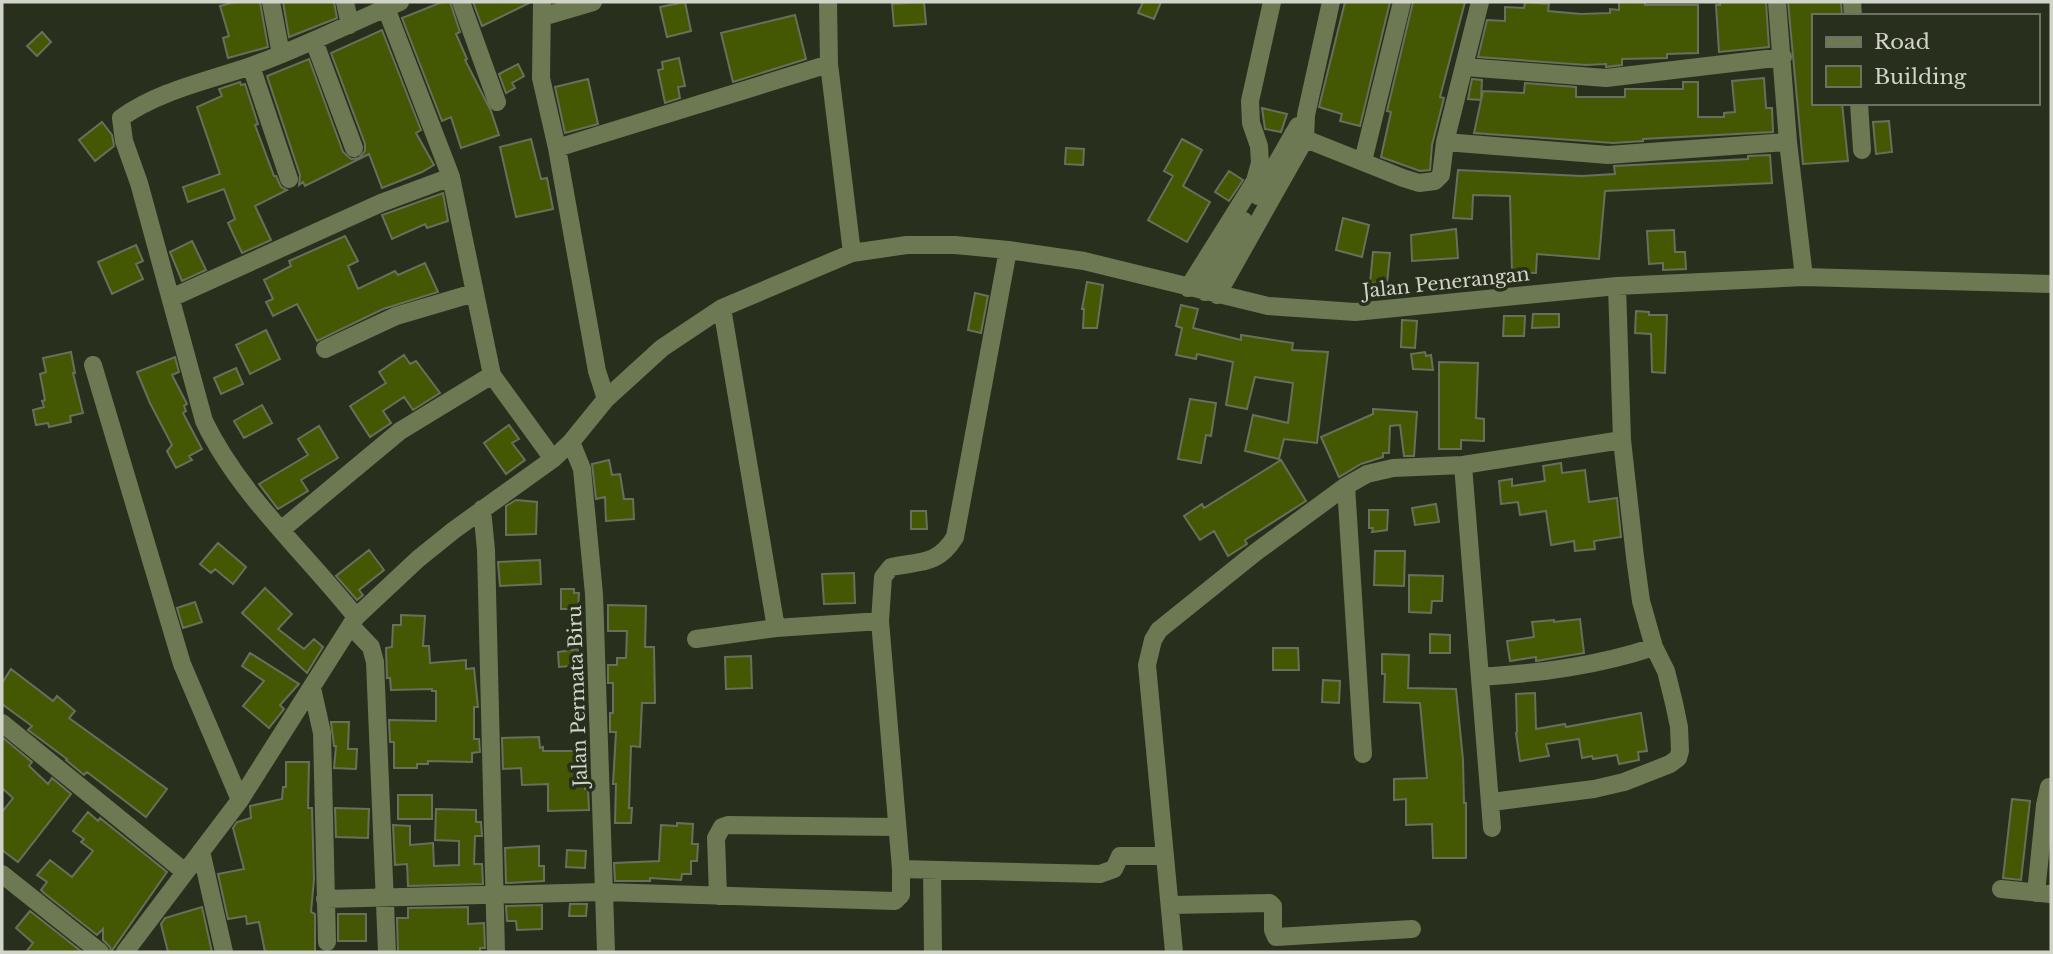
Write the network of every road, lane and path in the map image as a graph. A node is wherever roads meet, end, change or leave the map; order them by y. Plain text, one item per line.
1 (271, 2) edge
2 (345, 2) edge
3 (461, 2) edge
4 (593, 2) edge
5 (828, 2) edge
6 (1272, 2) edge
7 (1331, 2) edge
8 (1402, 2) edge
9 (1480, 2) edge
10 (1777, 2) edge
11 (393, 5) edge
12 (542, 10) edge
13 (350, 25) junction
14 (314, 41) junction
15 (281, 54) junction
16 (1783, 57) junction
17 (829, 64) junction
18 (251, 65) junction
19 (1465, 68) junction
20 (497, 102) dead end
21 (1859, 105) edge
22 (1299, 137) junction
23 (1446, 142) junction
24 (1788, 142) junction
25 (557, 148) junction
26 (354, 149) dead end
27 (1862, 150) dead end
28 (1363, 162) junction
29 (451, 177) junction
30 (289, 179) dead end
31 (1008, 250) junction
32 (852, 253) junction
33 (1804, 277) junction
34 (2051, 284) edge
35 (1617, 286) junction
36 (1203, 291) junction
37 (474, 293) junction
38 (171, 299) junction
39 (722, 308) junction
40 (325, 349) dead end
41 (93, 365) dead end
42 (492, 375) junction
43 (606, 399) junction
44 (1622, 440) junction
45 (571, 442) junction
46 (553, 458) junction
47 (1463, 465) junction
48 (1346, 485) junction
49 (482, 509) junction
50 (281, 530) junction
51 (880, 621) junction
52 (353, 622) junction
53 (776, 628) junction
54 (696, 639) dead end
55 (1654, 647) junction
56 (1480, 677) junction
57 (312, 688) junction
58 (2, 723) edge
59 (1363, 754) dead end
60 (2051, 787) edge
61 (240, 800) junction
62 (1492, 802) junction
63 (897, 827) junction
64 (1492, 828) dead end
65 (201, 850) junction
66 (1165, 856) junction
67 (901, 869) junction
68 (932, 870) junction
69 (185, 872) junction
70 (2, 874) edge
71 (2001, 889) dead end
72 (604, 892) junction
73 (2043, 893) edge
74 (495, 894) junction
75 (386, 896) junction
76 (718, 896) junction
77 (324, 899) junction
78 (1171, 905) junction
79 (1412, 929) dead end
80 (327, 942) dead end
81 (94, 950) edge
82 (125, 952) edge
83 (224, 952) edge
84 (387, 952) edge
85 (496, 952) edge
86 (606, 952) edge
87 (933, 952) edge
88 (1174, 952) edge

1 - 15 street
2 - 13 street
3 - 20 street
4 - 12 street
5 - 17 street
6 - 36 street
7 - 22 street
8 - 28 street
9 - 19 street
10 - 16 street
11 - 13 street
11 - 29 street
12 - 25 street
13 - 14 street
14 - 15 street
14 - 26 street
15 - 18 street
16 - 19 street
16 - 24 street
17 - 25 street
17 - 32 street
18 - 30 street
18 - 38 street
19 - 23 street
21 - 27 street
22 - 28 street
22 - 36 street
23 - 24 street
23 - 28 street
24 - 33 street
25 - 43 street
29 - 37 street
29 - 38 street
31 - 32 street, Jalan Penerangan
31 - 36 street, Jalan Penerangan
31 - 51 street
32 - 39 street, Jalan Penerangan
33 - 34 street, Jalan Penerangan
33 - 35 street, Jalan Penerangan
35 - 36 street, Jalan Penerangan
35 - 44 street
37 - 40 street
37 - 42 street
38 - 50 street
39 - 43 street, Jalan Penerangan
39 - 53 street
41 - 61 street
42 - 46 street
42 - 50 street
43 - 45 street, Jalan Penerangan
44 - 47 street
44 - 55 street
45 - 46 street, Jalan Penerangan
45 - 72 street, Jalan Permata Biru
46 - 49 street, Jalan Penerangan
47 - 48 street
47 - 56 street
48 - 59 street
48 - 66 street
49 - 52 street, Jalan Penerangan
49 - 74 street
50 - 52 street
51 - 53 street
51 - 63 street
52 - 57 street, Jalan Penerangan
52 - 75 street
53 - 54 street
55 - 56 street
55 - 62 street
56 - 62 street
57 - 61 street, Jalan Penerangan
57 - 77 street
58 - 69 street
60 - 73 street
61 - 65 street, Jalan Penerangan
62 - 64 street
63 - 67 street
63 - 76 street
65 - 69 street, Jalan Penerangan
65 - 83 street
66 - 68 street
66 - 78 street
67 - 68 street
67 - 76 street
68 - 87 street
69 - 82 street, Jalan Penerangan
70 - 81 street
71 - 73 street
72 - 74 street
72 - 76 street
72 - 86 street, Jalan Permata Biru
74 - 75 street
74 - 85 street
75 - 77 street
75 - 84 street
77 - 80 street
78 - 79 street
78 - 88 street

